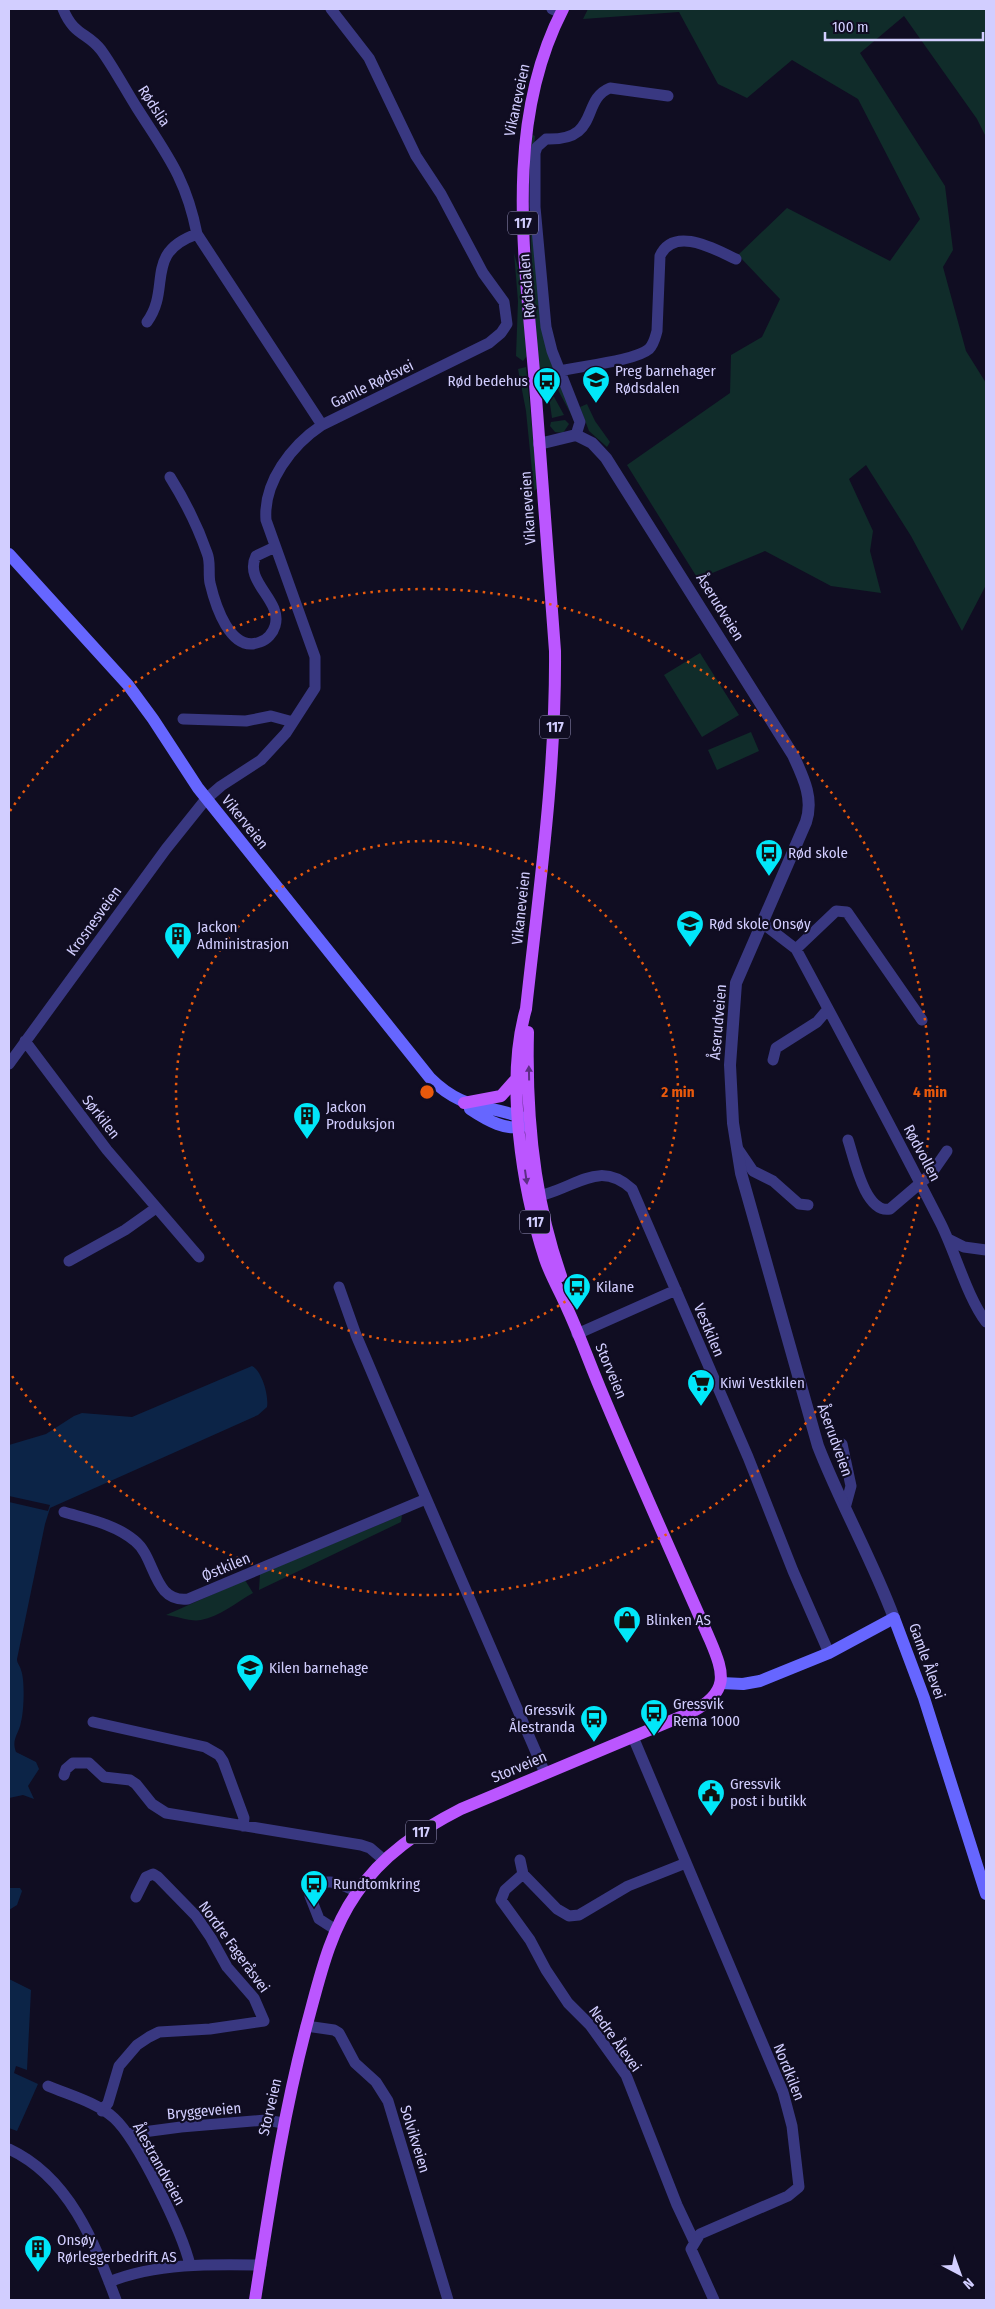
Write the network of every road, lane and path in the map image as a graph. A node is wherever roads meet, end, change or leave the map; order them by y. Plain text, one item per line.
1 (63, 9) edge
2 (331, 9) edge
3 (558, 10) edge
4 (668, 96) dead end
5 (197, 234) junction
6 (736, 259) dead end
7 (147, 322) dead end
8 (560, 371) junction
9 (322, 425) junction
10 (576, 435) junction
11 (540, 444) junction
12 (170, 477) dead end
13 (275, 547) junction
14 (9, 554) edge
15 (183, 719) dead end
16 (293, 722) junction
17 (206, 799) junction
18 (761, 922) junction
19 (796, 949) junction
20 (526, 1009) junction
21 (828, 1010) junction
22 (922, 1020) dead end
23 (25, 1041) junction
24 (773, 1060) dead end
25 (9, 1064) edge
26 (517, 1078) junction
27 (464, 1103) junction
28 (531, 1121) junction
29 (518, 1122) junction
30 (848, 1140) dead end
31 (738, 1149) junction
32 (947, 1151) dead end
33 (921, 1184) junction
34 (546, 1194) dead end
35 (808, 1206) dead end
36 (156, 1208) junction
37 (950, 1240) junction
38 (986, 1250) edge
39 (199, 1257) dead end
40 (69, 1261) dead end
41 (339, 1287) dead end
42 (676, 1290) junction
43 (568, 1311) junction
44 (986, 1322) edge
45 (577, 1334) junction
46 (842, 1444) dead end
47 (426, 1499) junction
48 (845, 1508) junction
49 (64, 1512) dead end
50 (894, 1618) junction
51 (829, 1653) junction
52 (721, 1683) junction
53 (93, 1722) dead end
54 (632, 1737) junction
55 (545, 1773) junction
56 (64, 1775) dead end
57 (244, 1826) junction
58 (384, 1860) junction
59 (520, 1860) dead end
60 (686, 1863) junction
61 (981, 1865) edge
62 (523, 1874) junction
63 (357, 1892) junction
64 (986, 1894) edge
65 (136, 1897) dead end
66 (336, 1930) junction
67 (306, 2026) junction
68 (48, 2086) dead end
69 (102, 2111) junction
70 (283, 2122) junction
71 (128, 2134) junction
72 (10, 2152) edge
73 (694, 2241) junction
74 (190, 2265) junction
75 (261, 2265) junction
76 (109, 2282) junction
77 (116, 2300) edge
78 (256, 2300) edge
79 (448, 2300) edge
80 (714, 2300) edge

1 - 5 street, Rødslia
2 - 9 street, Gamle Rødsvei
3 - 11 main road, Vikaneveien / 117
4 - 8 street, Rødsdalen
5 - 7 street
5 - 9 street, Rødslia
6 - 8 street
8 - 10 street, Rødsdalen
9 - 13 street, Gamle Rødsvei
10 - 11 street
10 - 18 street, Åserudveien
11 - 20 main road, Vikaneveien / 117
12 - 13 street
13 - 16 street, Gamle Rødsvei
14 - 17 main road, Vikerveien
15 - 16 street
16 - 17 street, Gamle Rødsvei
17 - 23 street, Krosnesveien
17 - 27 main road, Vikerveien
18 - 19 street, Rødvollen
18 - 31 street, Åserudveien
19 - 21 street, Rødvollen
19 - 22 street
20 - 26 main road, Vikaneveien / 117
28 -> 20 main road, Vikaneveien / 117
21 - 24 street
21 - 33 street, Rødvollen
23 - 25 street, Krosnesveien
23 - 36 street, Sørkilen
26 - 27 main road
26 - 29 main road, Vikaneveien / 117
27 - 29 main road, Vikerveien
28 - 29 main road, Vikerveien
28 - 43 main road, Storveien / 117
29 -> 43 main road, Storveien / 117
30 - 33 street
31 - 35 street
31 - 48 street, Åserudveien
32 - 33 street
33 - 37 street, Rødvollen
34 - 42 street, Vestkilen
36 - 39 street, Sørkilen
36 - 40 street
37 - 38 street
37 - 44 street, Rødvollen
41 - 47 street
42 - 45 street
42 - 51 street, Vestkilen
43 - 45 main road, Storveien / 117
45 - 52 main road, Storveien / 117
46 - 48 street
47 - 49 street, Østkilen
47 - 55 street
48 - 50 street, Åserudveien
50 - 51 main road, Gamle Ålevei
50 - 61 main road, Gamle Ålevei
51 - 52 main road, Gamle Ålevei
52 - 54 main road, Storveien / 117
53 - 57 street
54 - 55 main road, Storveien / 117
54 - 60 street, Nordkilen
55 - 58 main road, Storveien / 117
56 - 57 street
57 - 58 street
58 - 63 main road, Storveien / 117
59 - 62 street
60 - 62 street
60 - 73 street, Nordkilen
61 - 64 main road, Gamle Ålevei
62 - 73 street, Nedre Ålevei
63 - 66 main road, Storveien / 117
63 - 66 street
65 - 69 street, Nordre Fageråsvei
66 - 67 main road, Storveien / 117
67 - 70 main road, Storveien / 117
67 - 79 street, Solvikveien
68 - 69 street, Ålestrandveien
69 - 71 street, Ålestrandveien
70 - 71 street, Bryggeveien
70 - 75 main road, Storveien / 117
71 - 74 street, Ålestrandveien
72 - 76 street
73 - 80 street, Nedre Ålevei
74 - 75 street
74 - 76 street
75 - 78 main road, Storveien / 117
76 - 77 street

